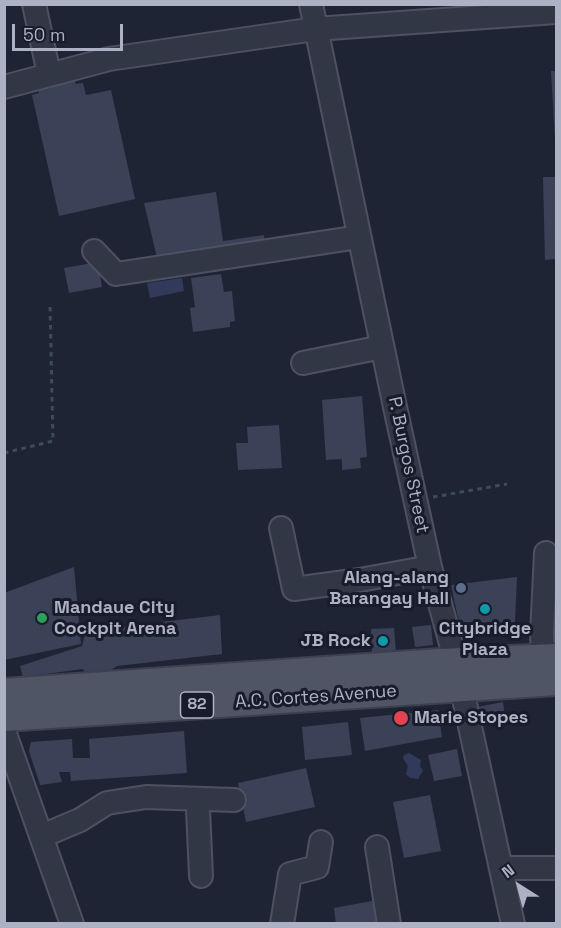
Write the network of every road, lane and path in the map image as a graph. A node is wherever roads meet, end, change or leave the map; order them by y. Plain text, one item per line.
1 (34, 4) edge
2 (311, 4) edge
3 (513, 9) edge
4 (556, 12) edge
5 (315, 29) junction
6 (49, 74) junction
7 (4, 87) edge
8 (359, 237) junction
9 (94, 251) dead end
10 (50, 304) dead end
11 (382, 347) junction
12 (303, 363) dead end
13 (4, 453) edge
14 (507, 484) dead end
15 (416, 499) junction
16 (281, 528) dead end
17 (546, 553) dead end
18 (430, 567) junction
19 (552, 666) edge
20 (458, 675) junction
21 (229, 690) junction
22 (4, 693) edge
23 (4, 717) edge
24 (4, 731) edge
25 (200, 799) junction
26 (234, 800) dead end
27 (42, 836) junction
28 (321, 842) dead end
29 (377, 847) dead end
30 (501, 868) junction
31 (556, 868) edge
32 (201, 876) dead end
33 (72, 924) edge
34 (282, 924) edge
35 (389, 924) edge
36 (513, 924) edge

1 - 6 street
2 - 5 street, P. Burgos Street
3 - 4 street
3 - 5 street
5 - 6 street
5 - 8 street, P. Burgos Street
6 - 7 street
8 - 9 street
8 - 11 street, P. Burgos Street
10 - 13 path
11 - 12 street
11 - 15 street, P. Burgos Street
14 - 15 path
15 - 18 street, P. Burgos Street
16 - 18 street
17 - 19 street
18 - 20 street, P. Burgos Street
19 - 20 main road, A.C. Cortes Avenue / 82
20 - 21 main road, A.C. Cortes Avenue / 82
20 - 30 street, P. Burgos Street
21 - 22 main road, A.C. Cortes Avenue / 82
21 - 23 main road, A.C. Cortes Avenue / 82
24 - 27 street
25 - 26 street
25 - 27 street
25 - 32 street
27 - 33 street
28 - 34 street
29 - 35 street
30 - 31 street
30 - 36 street, P. Burgos Street

